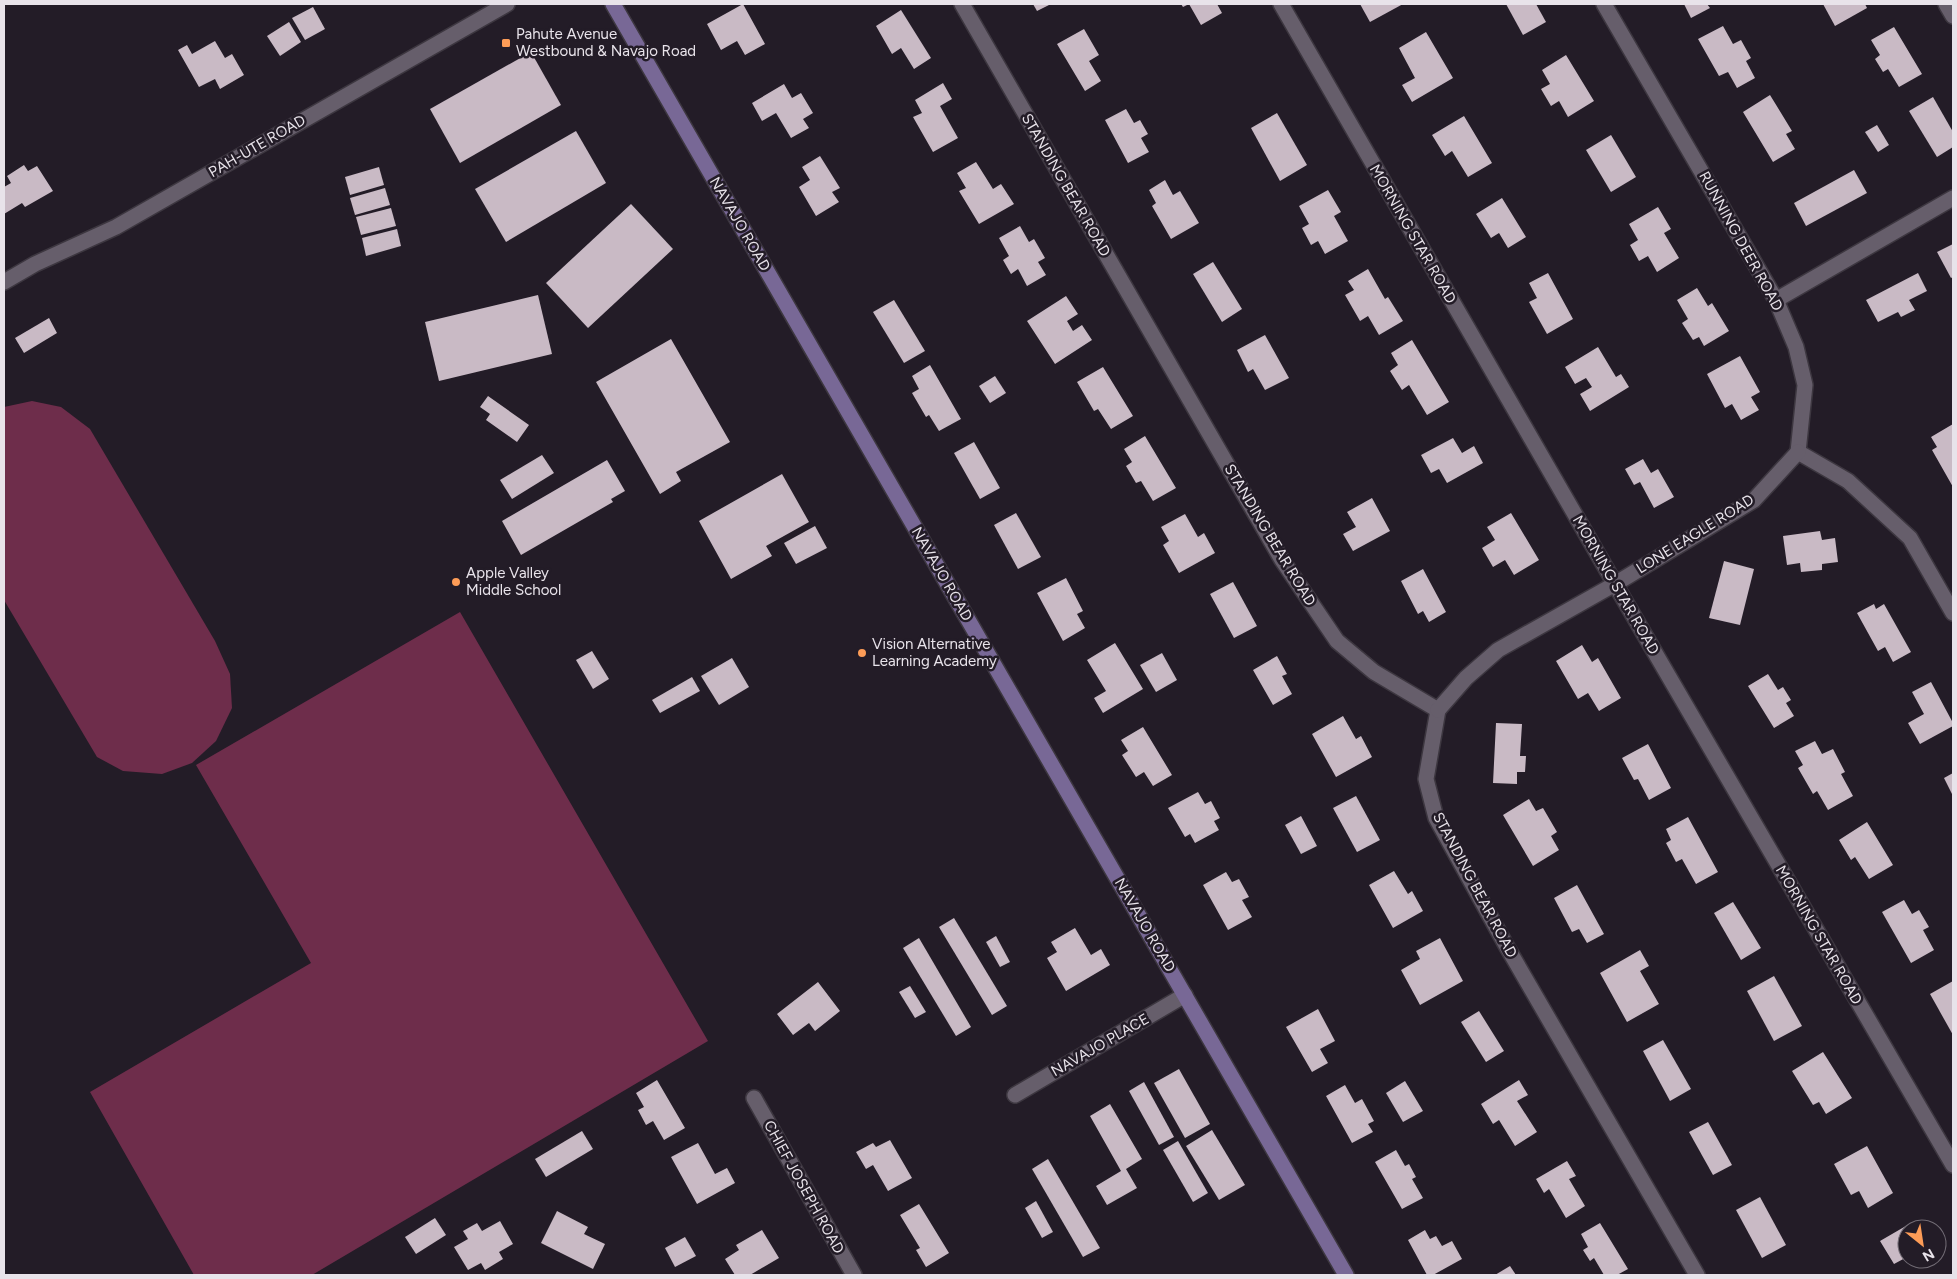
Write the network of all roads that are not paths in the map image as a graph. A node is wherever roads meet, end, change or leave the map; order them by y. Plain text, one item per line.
1 (507, 4) edge
2 (613, 4) edge
3 (962, 4) edge
4 (1281, 4) edge
5 (1604, 4) edge
6 (1946, 4) edge
7 (1953, 16) edge
8 (1953, 198) edge
9 (4, 282) edge
10 (1776, 300) junction
11 (1798, 452) junction
12 (1614, 584) junction
13 (1953, 613) edge
14 (1438, 710) junction
15 (1185, 995) junction
16 (1015, 1095) dead end
17 (754, 1098) dead end
18 (1953, 1165) edge
19 (847, 1273) edge
20 (1346, 1275) edge
21 (1697, 1275) edge

1 - 9 street, PAH-UTE ROAD
2 - 15 main road, NAVAJO ROAD
3 - 14 street, STANDING BEAR ROAD
4 - 12 street, MORNING STAR ROAD
5 - 10 street, RUNNING DEER ROAD
6 - 7 street
8 - 10 street
10 - 11 street, RUNNING DEER ROAD
11 - 12 street, LONE EAGLE ROAD
11 - 13 street
12 - 14 street, LONE EAGLE ROAD
12 - 18 street, MORNING STAR ROAD
14 - 21 street, STANDING BEAR ROAD
15 - 16 street, NAVAJO PLACE
15 - 20 main road, NAVAJO ROAD
17 - 19 street, CHIEF JOSEPH ROAD

